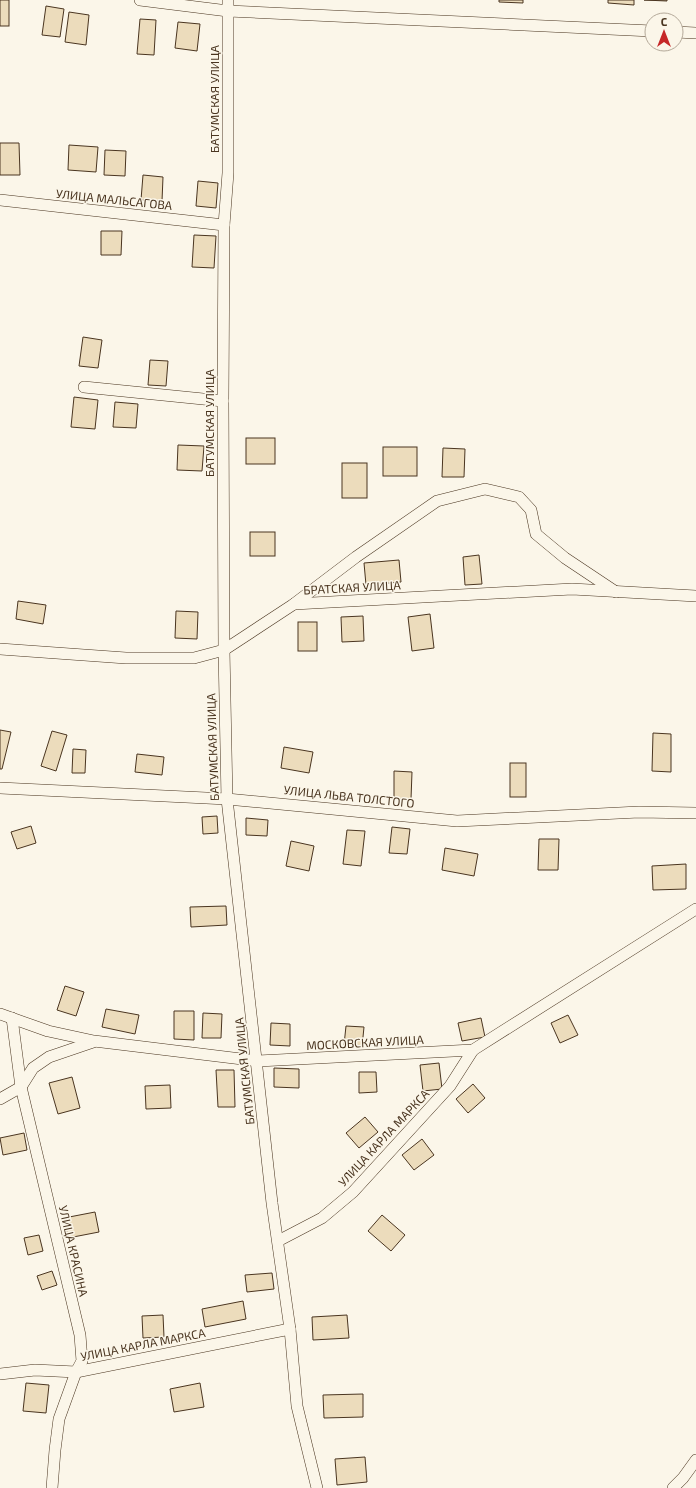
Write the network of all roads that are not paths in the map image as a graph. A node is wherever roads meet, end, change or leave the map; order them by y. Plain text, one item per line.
1 (140, 0) edge
2 (228, 6) edge
3 (644, 31) edge
4 (684, 32) edge
5 (696, 33) edge
6 (0, 200) edge
7 (224, 225) junction
8 (84, 387) dead end
9 (222, 401) junction
10 (617, 592) junction
11 (696, 596) edge
12 (294, 604) junction
13 (0, 649) edge
14 (224, 650) junction
15 (0, 788) edge
16 (227, 799) junction
17 (696, 813) edge
18 (696, 910) edge
19 (0, 1014) edge
20 (12, 1018) junction
21 (94, 1041) junction
22 (473, 1050) junction
23 (258, 1061) junction
24 (21, 1087) junction
25 (0, 1099) edge
26 (278, 1241) junction
27 (290, 1329) junction
28 (76, 1372) junction
29 (0, 1374) edge
30 (696, 1460) edge
31 (52, 1488) edge
32 (316, 1488) edge
33 (673, 1488) edge

1 - 2 street
2 - 3 street
2 - 7 street, БАТУМСКАЯ УЛИЦА
4 - 5 street
6 - 7 street, УЛИЦА МАЛЬСАГОВА
7 - 9 street, БАТУМСКАЯ УЛИЦА
8 - 9 street
9 - 14 street, БАТУМСКАЯ УЛИЦА
10 - 11 street, БРАТСКАЯ УЛИЦА
10 - 12 street, БРАТСКАЯ УЛИЦА
10 - 12 street
12 - 14 street, БРАТСКАЯ УЛИЦА
13 - 14 street, БРАТСКАЯ УЛИЦА
14 - 16 street, БАТУМСКАЯ УЛИЦА
15 - 16 street, УЛИЦА ЛЬВА ТОЛСТОГО
16 - 17 street, УЛИЦА ЛЬВА ТОЛСТОГО
16 - 23 street, БАТУМСКАЯ УЛИЦА
18 - 22 street, МОСКОВСКАЯ УЛИЦА
19 - 20 street, МОСКОВСКАЯ УЛИЦА
20 - 21 street, МОСКОВСКАЯ УЛИЦА
20 - 24 street, УЛИЦА КРАСИНА
21 - 23 street, МОСКОВСКАЯ УЛИЦА
21 - 24 street
22 - 23 street, МОСКОВСКАЯ УЛИЦА
22 - 26 street, УЛИЦА КАРЛА МАРКСА
23 - 26 street, БАТУМСКАЯ УЛИЦА
24 - 25 street
24 - 28 street, УЛИЦА КРАСИНА
26 - 27 street, БАТУМСКАЯ УЛИЦА
27 - 28 street, УЛИЦА КАРЛА МАРКСА
27 - 32 street, БАТУМСКАЯ УЛИЦА
28 - 29 street, УЛИЦА КАРЛА МАРКСА
28 - 31 street, УЛИЦА КРАСИНА
30 - 33 street

